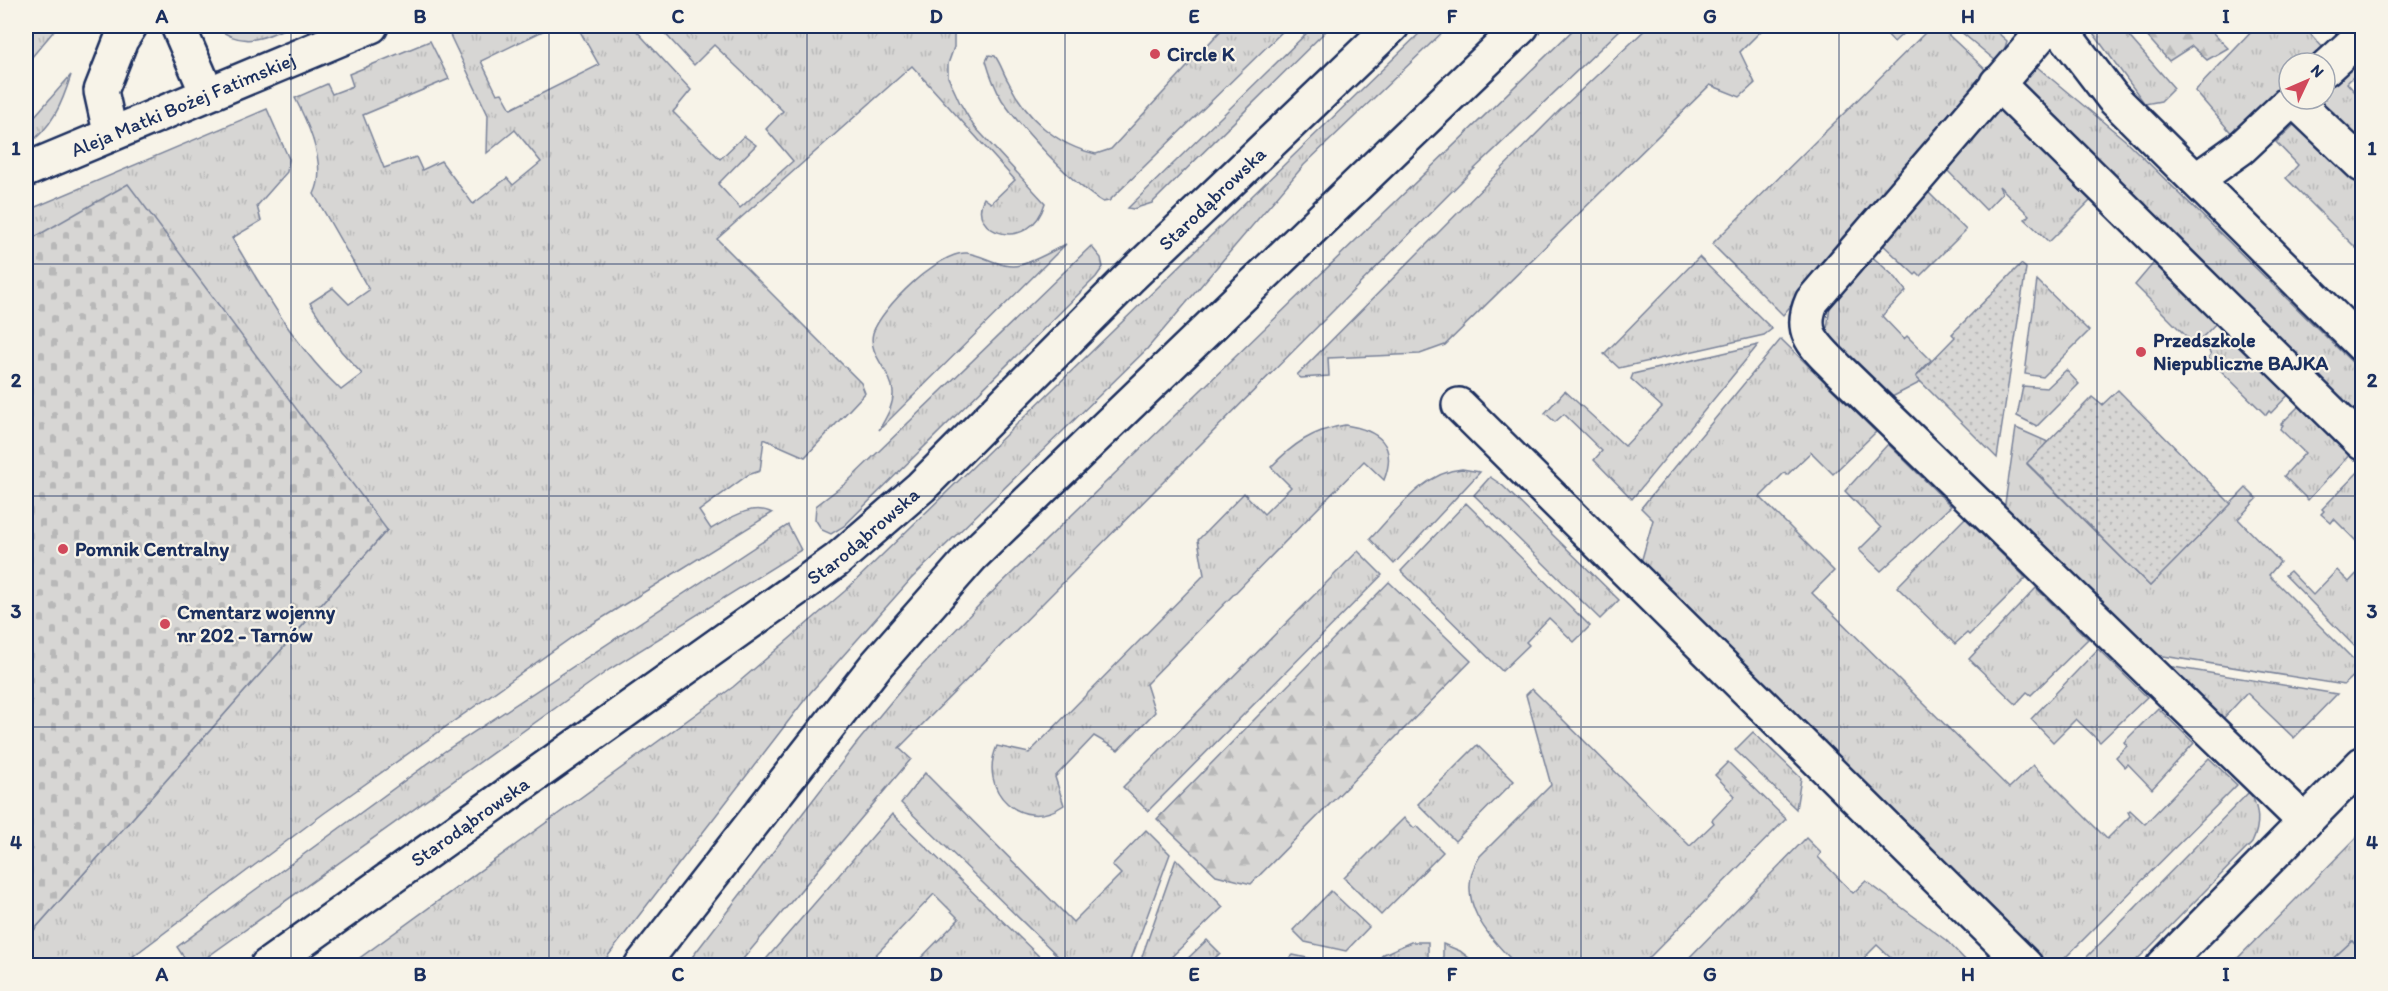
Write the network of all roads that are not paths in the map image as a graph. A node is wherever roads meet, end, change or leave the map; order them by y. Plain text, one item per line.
1 (130, 26) edge
2 (178, 26) edge
3 (371, 26) edge
4 (1392, 26) edge
5 (1522, 26) edge
6 (2040, 29) edge
7 (2362, 35) edge
8 (2337, 58) edge
9 (1997, 84) junction
10 (207, 93) junction
11 (2280, 111) edge
12 (2306, 111) edge
13 (110, 132) junction
14 (2362, 165) edge
15 (26, 170) edge
16 (2196, 180) junction
17 (2362, 345) edge
18 (1459, 405) dead end
19 (2362, 443) edge
20 (2362, 764) edge
21 (2305, 822) junction
22 (267, 966) edge
23 (641, 966) edge
24 (2026, 966) edge
25 (2163, 966) edge

1 - 13 street
2 - 10 street
3 - 10 street, Aleja Matki Bożej Fatimskiej
4 - 22 street, Starodąbrowska
5 - 23 street
6 - 9 street
6 - 16 street
7 - 8 street
9 - 19 street
9 - 21 street
10 - 13 street, Aleja Matki Bożej Fatimskiej
11 - 16 street
12 - 14 street
13 - 15 street, Aleja Matki Bożej Fatimskiej
16 - 17 street
18 - 24 street
20 - 21 street
21 - 25 street

